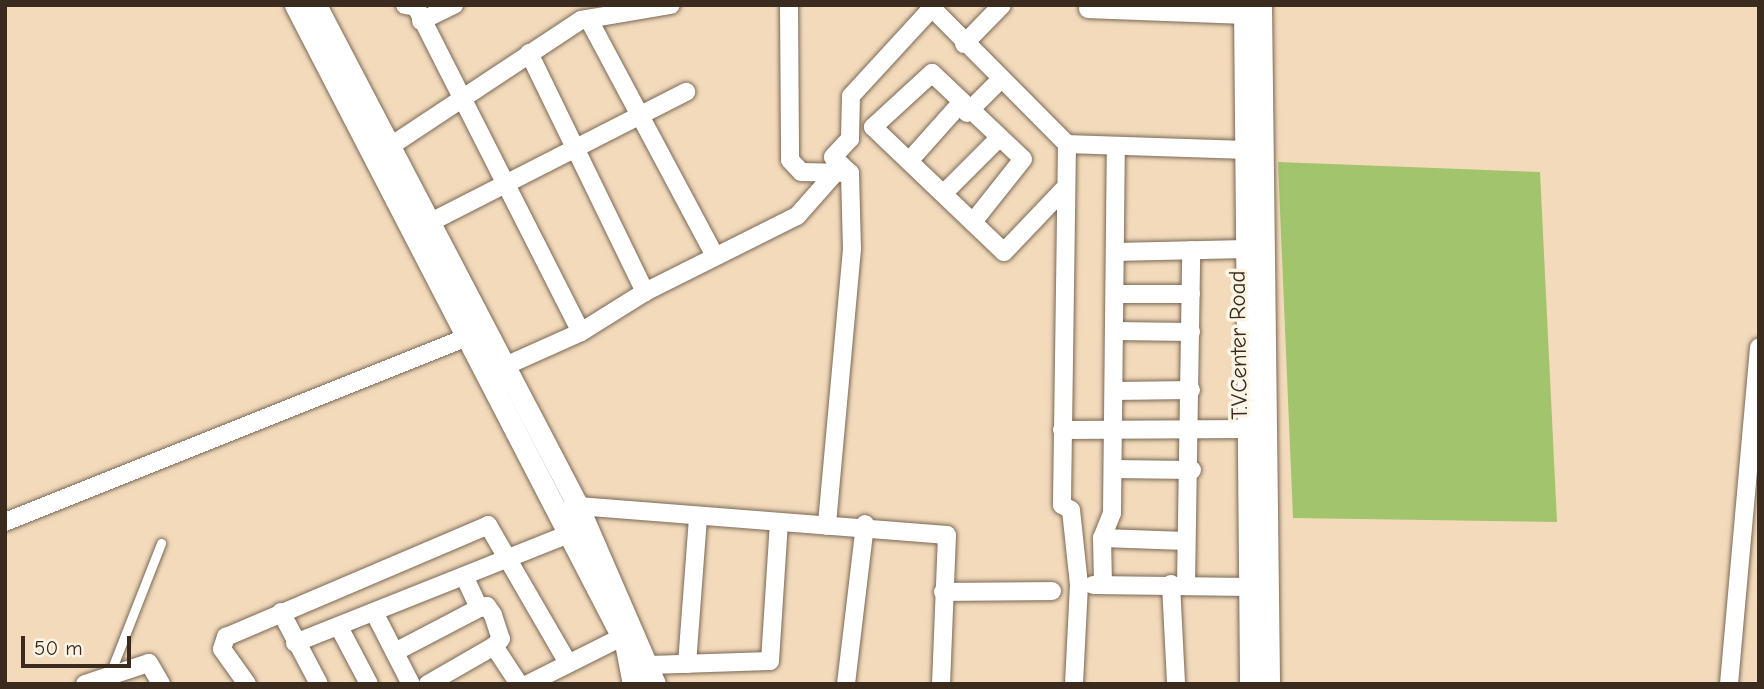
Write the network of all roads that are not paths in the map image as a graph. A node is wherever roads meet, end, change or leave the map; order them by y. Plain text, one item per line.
1 (295, 5) edge
2 (316, 5) edge
3 (405, 5) edge
4 (454, 5) edge
5 (671, 5) edge
6 (789, 5) edge
7 (1002, 5) edge
8 (930, 7) edge
9 (1088, 9) dead end
10 (1250, 9) edge
11 (591, 12) edge
12 (421, 21) junction
13 (964, 44) junction
14 (529, 52) junction
15 (1001, 79) junction
16 (686, 92) dead end
17 (462, 97) junction
18 (964, 108) junction
19 (639, 112) junction
20 (998, 139) junction
21 (1067, 144) junction
22 (574, 145) junction
23 (1116, 148) junction
24 (1245, 150) junction
25 (383, 152) junction
26 (910, 160) junction
27 (843, 173) junction
28 (504, 182) junction
29 (1063, 190) junction
30 (944, 193) junction
31 (973, 222) junction
32 (422, 227) junction
33 (1246, 249) junction
34 (1191, 250) junction
35 (1115, 252) junction
36 (714, 254) junction
37 (645, 292) junction
38 (1115, 294) junction
39 (1191, 294) junction
40 (1114, 331) junction
41 (581, 332) junction
42 (1191, 332) junction
43 (468, 337) junction
44 (1759, 346) edge
45 (496, 370) junction
46 (1191, 390) junction
47 (1114, 391) junction
48 (1248, 429) junction
49 (1062, 430) junction
50 (1191, 430) junction
51 (1113, 431) junction
52 (1113, 469) junction
53 (1192, 470) junction
54 (568, 510) junction
55 (698, 516) junction
56 (5, 522) edge
57 (779, 522) junction
58 (865, 524) junction
59 (827, 526) junction
60 (569, 534) junction
61 (1101, 538) junction
62 (1186, 541) junction
63 (161, 542) dead end
64 (509, 563) junction
65 (466, 580) junction
66 (1104, 584) junction
67 (1079, 585) junction
68 (1179, 585) junction
69 (1249, 587) junction
70 (1052, 591) dead end
71 (943, 592) junction
72 (480, 608) junction
73 (281, 611) junction
74 (376, 615) junction
75 (340, 627) junction
76 (622, 637) junction
77 (295, 643) junction
78 (494, 646) junction
79 (395, 652) junction
80 (687, 664) junction
81 (561, 672) edge
82 (652, 674) edge
83 (109, 676) junction
84 (528, 683) edge
85 (85, 684) edge
86 (161, 684) edge
87 (247, 684) edge
88 (319, 684) edge
89 (369, 684) edge
90 (411, 684) edge
91 (428, 684) edge
92 (633, 684) edge
93 (846, 684) edge
94 (941, 684) edge
95 (1074, 684) edge
96 (1176, 684) edge
97 (1250, 684) edge
98 (1269, 684) edge
99 (1729, 684) edge

1 - 25 street
2 - 25 street
3 - 12 street
4 - 12 street
5 - 11 street
6 - 27 street
7 - 13 street
8 - 13 street
8 - 27 street
9 - 10 street
10 - 24 street, T.V.Center Road
10 - 98 street, T.V.Center Road
11 - 14 street
11 - 19 street
12 - 17 street
13 - 15 street
14 - 17 street
14 - 22 street
15 - 18 street
15 - 21 street
16 - 19 street
17 - 25 street
17 - 28 street
18 - 20 street
18 - 26 street
18 - 26 street
19 - 22 street
19 - 36 street
20 - 30 street
20 - 31 street
21 - 23 street
21 - 29 street
22 - 28 street
22 - 37 street
23 - 24 street
23 - 35 street
24 - 33 street, T.V.Center Road
25 - 32 street
26 - 30 street
27 - 36 street
27 - 59 street
28 - 32 street
28 - 41 street
29 - 31 street
29 - 49 street
30 - 31 street
32 - 43 street
32 - 45 street
33 - 34 street
33 - 48 street, T.V.Center Road
34 - 35 street
34 - 39 street
35 - 38 street
36 - 37 street
37 - 41 street
38 - 39 street
38 - 40 street
39 - 42 street
40 - 42 street
40 - 47 street
41 - 45 street
42 - 46 street
43 - 45 street
43 - 56 street
44 - 99 street
45 - 54 street
46 - 47 street
46 - 50 street
47 - 51 street
48 - 50 street
48 - 69 street, T.V.Center Road
49 - 51 street
49 - 67 street
50 - 51 street
50 - 53 street
51 - 52 street
52 - 53 street
52 - 61 street
53 - 62 street
54 - 55 street
54 - 60 street
54 - 82 street
55 - 57 street
55 - 80 street
57 - 59 street
57 - 80 street
58 - 59 street
58 - 71 street
58 - 93 street
60 - 64 street
60 - 76 street
61 - 62 street
61 - 66 street
62 - 68 street
63 - 83 lane
64 - 65 street
64 - 73 street
64 - 81 street
65 - 72 street
65 - 74 street
66 - 67 street
66 - 68 street
67 - 95 street
68 - 69 street
68 - 96 street
69 - 97 street, T.V.Center Road
70 - 71 street
71 - 94 street
72 - 78 street
72 - 79 street
73 - 77 street
73 - 87 street
74 - 75 street
74 - 79 street
75 - 77 street
75 - 89 street
76 - 81 street
76 - 92 street
77 - 88 street
78 - 84 street
78 - 91 street
79 - 90 street
80 - 82 street
81 - 84 street
83 - 85 street
83 - 86 street

